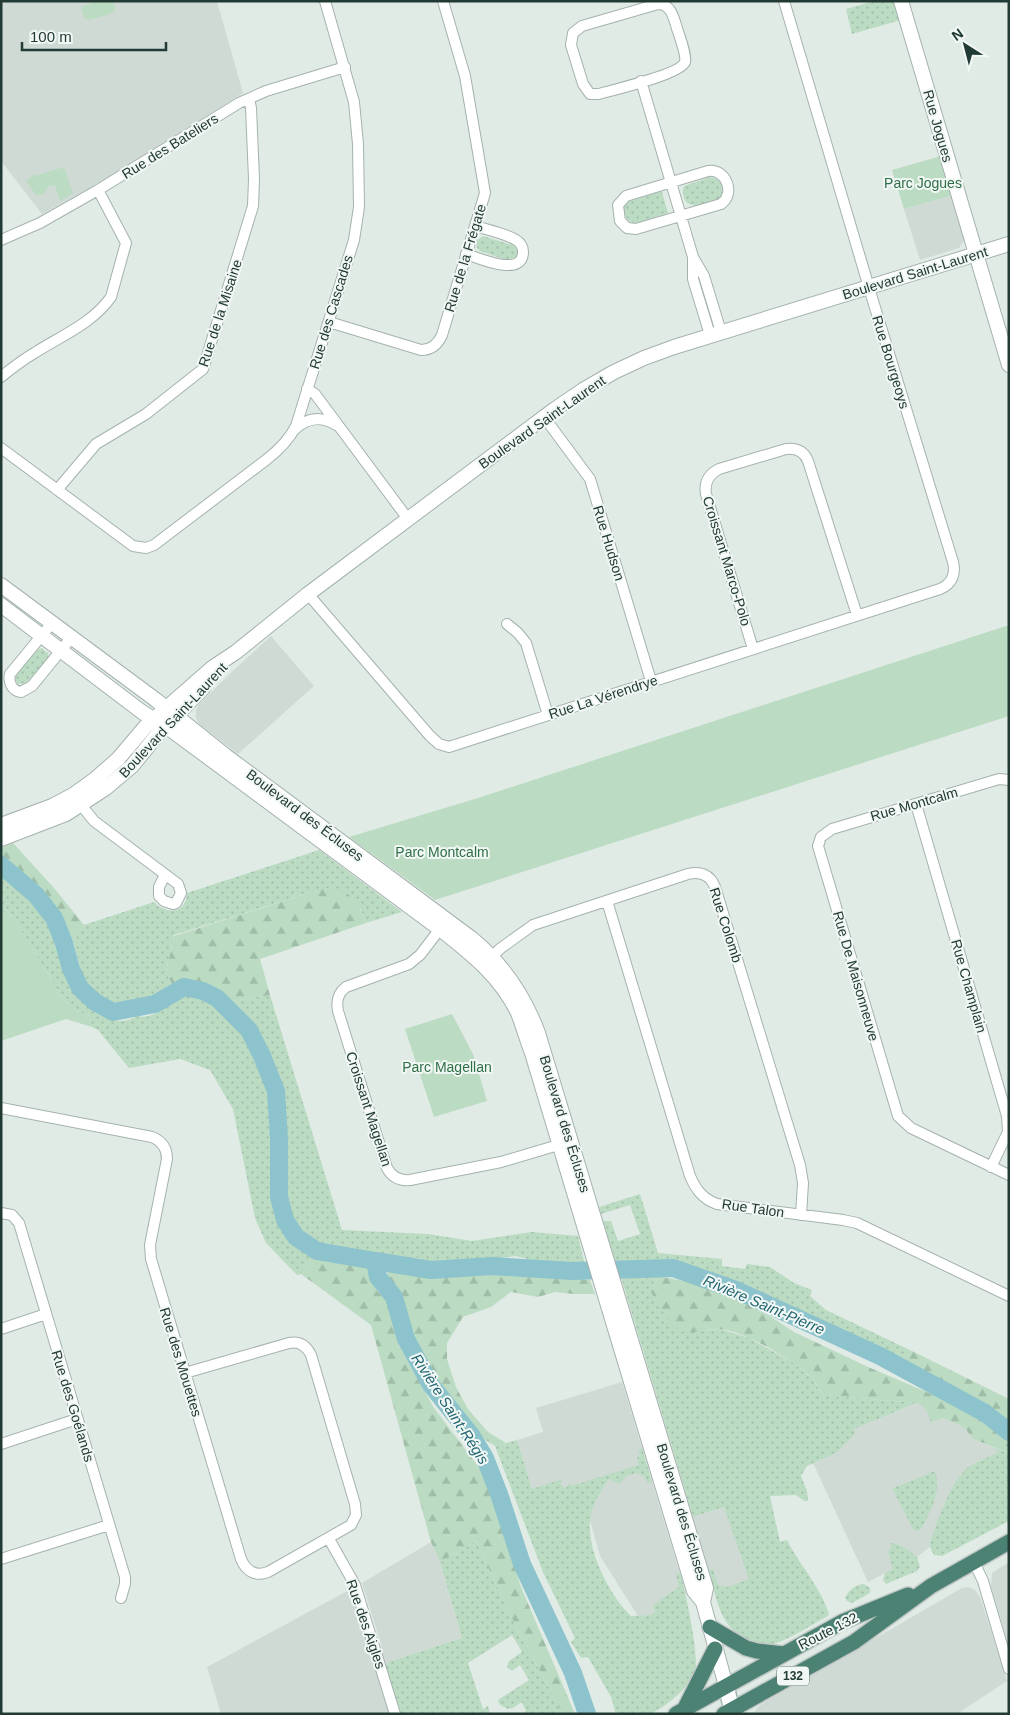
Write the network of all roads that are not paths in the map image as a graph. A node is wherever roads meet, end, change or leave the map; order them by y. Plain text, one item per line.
1 (325, 1) edge
2 (443, 1) edge
3 (784, 1) edge
4 (902, 1) edge
5 (345, 67) junction
6 (641, 81) junction
7 (248, 98) junction
8 (671, 182) junction
9 (98, 190) junction
10 (681, 216) junction
11 (475, 226) junction
12 (1, 240) edge
13 (1009, 244) edge
14 (466, 254) junction
15 (976, 254) junction
16 (868, 287) junction
17 (329, 322) junction
18 (715, 334) junction
19 (1009, 365) edge
20 (1, 377) edge
21 (307, 390) junction
22 (544, 417) junction
23 (340, 428) junction
24 (293, 432) junction
25 (1, 448) edge
26 (57, 490) junction
27 (408, 519) junction
28 (953, 578) joint
29 (1, 586) edge
30 (308, 594) junction
31 (1, 605) edge
32 (857, 615) junction
33 (52, 623) junction
34 (507, 624) dead end
35 (42, 635) junction
36 (71, 638) junction
37 (753, 649) junction
38 (61, 651) junction
39 (651, 681) junction
40 (548, 715) junction
41 (165, 718) junction
42 (1009, 780) edge
43 (916, 804) junction
44 (81, 805) junction
45 (1, 825) edge
46 (821, 837) joint
47 (1, 838) edge
48 (165, 875) dead end
49 (607, 901) junction
50 (443, 925) junction
51 (488, 961) junction
52 (1, 1108) edge
53 (565, 1143) junction
54 (992, 1167) junction
55 (1009, 1175) edge
56 (1, 1213) edge
57 (801, 1215) junction
58 (1009, 1296) edge
59 (46, 1314) junction
60 (1, 1329) edge
61 (185, 1373) junction
62 (77, 1419) junction
63 (1, 1444) edge
64 (109, 1525) junction
65 (328, 1539) junction
66 (1009, 1542) edge
67 (1, 1559) edge
68 (974, 1562) junction
69 (931, 1586) junction
70 (121, 1598) dead end
71 (710, 1627) junction
72 (715, 1649) junction
73 (784, 1654) junction
74 (1009, 1669) edge
75 (726, 1686) junction
76 (680, 1711) edge
77 (730, 1712) edge
78 (395, 1714) edge

1 - 5 street, Rue des Cascades
2 - 11 street, Rue de la Frégate
3 - 16 street, Rue Bourgeoys
4 - 15 street, Rue Jogues
5 - 7 street, Rue des Bateliers
5 - 17 street, Rue des Cascades
6 - 6 street
6 - 8 street
7 - 9 street, Rue des Bateliers
7 - 26 street, Rue de la Misaine
8 - 10 street
8 - 10 street
8 - 10 street
9 - 12 street, Rue des Bateliers
9 - 20 street
10 - 18 street
11 - 14 street, Rue de la Frégate
11 - 14 street
13 - 15 street, Boulevard Saint-Laurent
14 - 17 street, Rue de la Frégate
15 - 16 street, Boulevard Saint-Laurent
15 - 19 street, Rue Jogues
16 - 18 street, Boulevard Saint-Laurent
16 - 28 street, Rue Bourgeoys
17 - 21 street, Rue des Cascades
18 - 22 street, Boulevard Saint-Laurent
21 - 23 street
21 - 24 street, Rue des Cascades
22 - 27 street, Boulevard Saint-Laurent
22 - 39 street, Rue Hudson
23 - 24 street
23 - 27 street
24 - 26 street, Rue des Cascades
25 - 26 street
27 - 30 street, Boulevard Saint-Laurent
28 - 32 street, Rue La Vérendrye
29 - 33 street, Boulevard des Écluses
30 - 40 street, Rue La Vérendrye
30 - 41 street, Boulevard Saint-Laurent
31 - 35 street, Boulevard des Écluses
32 - 37 street, Rue La Vérendrye
32 - 37 street, Croissant Marco-Polo
33 - 35 street
33 - 36 street, Boulevard des Écluses
34 - 40 street
35 - 38 street, Boulevard des Écluses
35 - 38 street
36 - 38 street
36 - 41 street, Boulevard des Écluses
37 - 39 street, Rue La Vérendrye
38 - 41 street, Boulevard des Écluses
39 - 40 street, Rue La Vérendrye
41 - 44 street, Boulevard Saint-Laurent
41 - 45 street, Boulevard Saint-Laurent
41 - 50 street, Boulevard des Écluses
42 - 43 street, Rue Montcalm
43 - 46 street, Rue Montcalm
43 - 54 street, Rue Champlain
44 - 47 street, Boulevard Saint-Laurent
44 - 48 street
46 - 54 street, Rue De Maisonneuve
49 - 51 street, Rue Colomb
49 - 57 street, Rue Talon
49 - 57 street, Rue Colomb
50 - 51 street, Boulevard des Écluses
50 - 53 street, Croissant Magellan
51 - 53 street, Boulevard des Écluses
52 - 61 street, Rue des Mouettes
53 - 71 street, Boulevard des Écluses
54 - 55 street
56 - 59 street, Rue des Goélands
57 - 58 street, Rue Talon
59 - 60 street
59 - 62 street, Rue des Goélands
61 - 65 street, Rue des Mouettes
61 - 65 street
62 - 63 street
62 - 64 street, Rue des Goélands
64 - 67 street
64 - 70 street, Rue des Goélands
65 - 78 street, Rue des Aigles
66 - 68 highway, Route 132 / 132
68 - 69 highway, Route 132 / 132
68 - 74 street
69 - 73 highway, Route 132 / 132
69 - 77 highway, Route 132 / 132
71 - 72 street, Boulevard des Écluses
71 - 73 highway
72 - 75 street, Boulevard des Écluses
72 - 76 highway
73 - 75 highway, Route 132 / 132
75 - 76 highway, Route 132 / 132
75 - 77 main road

